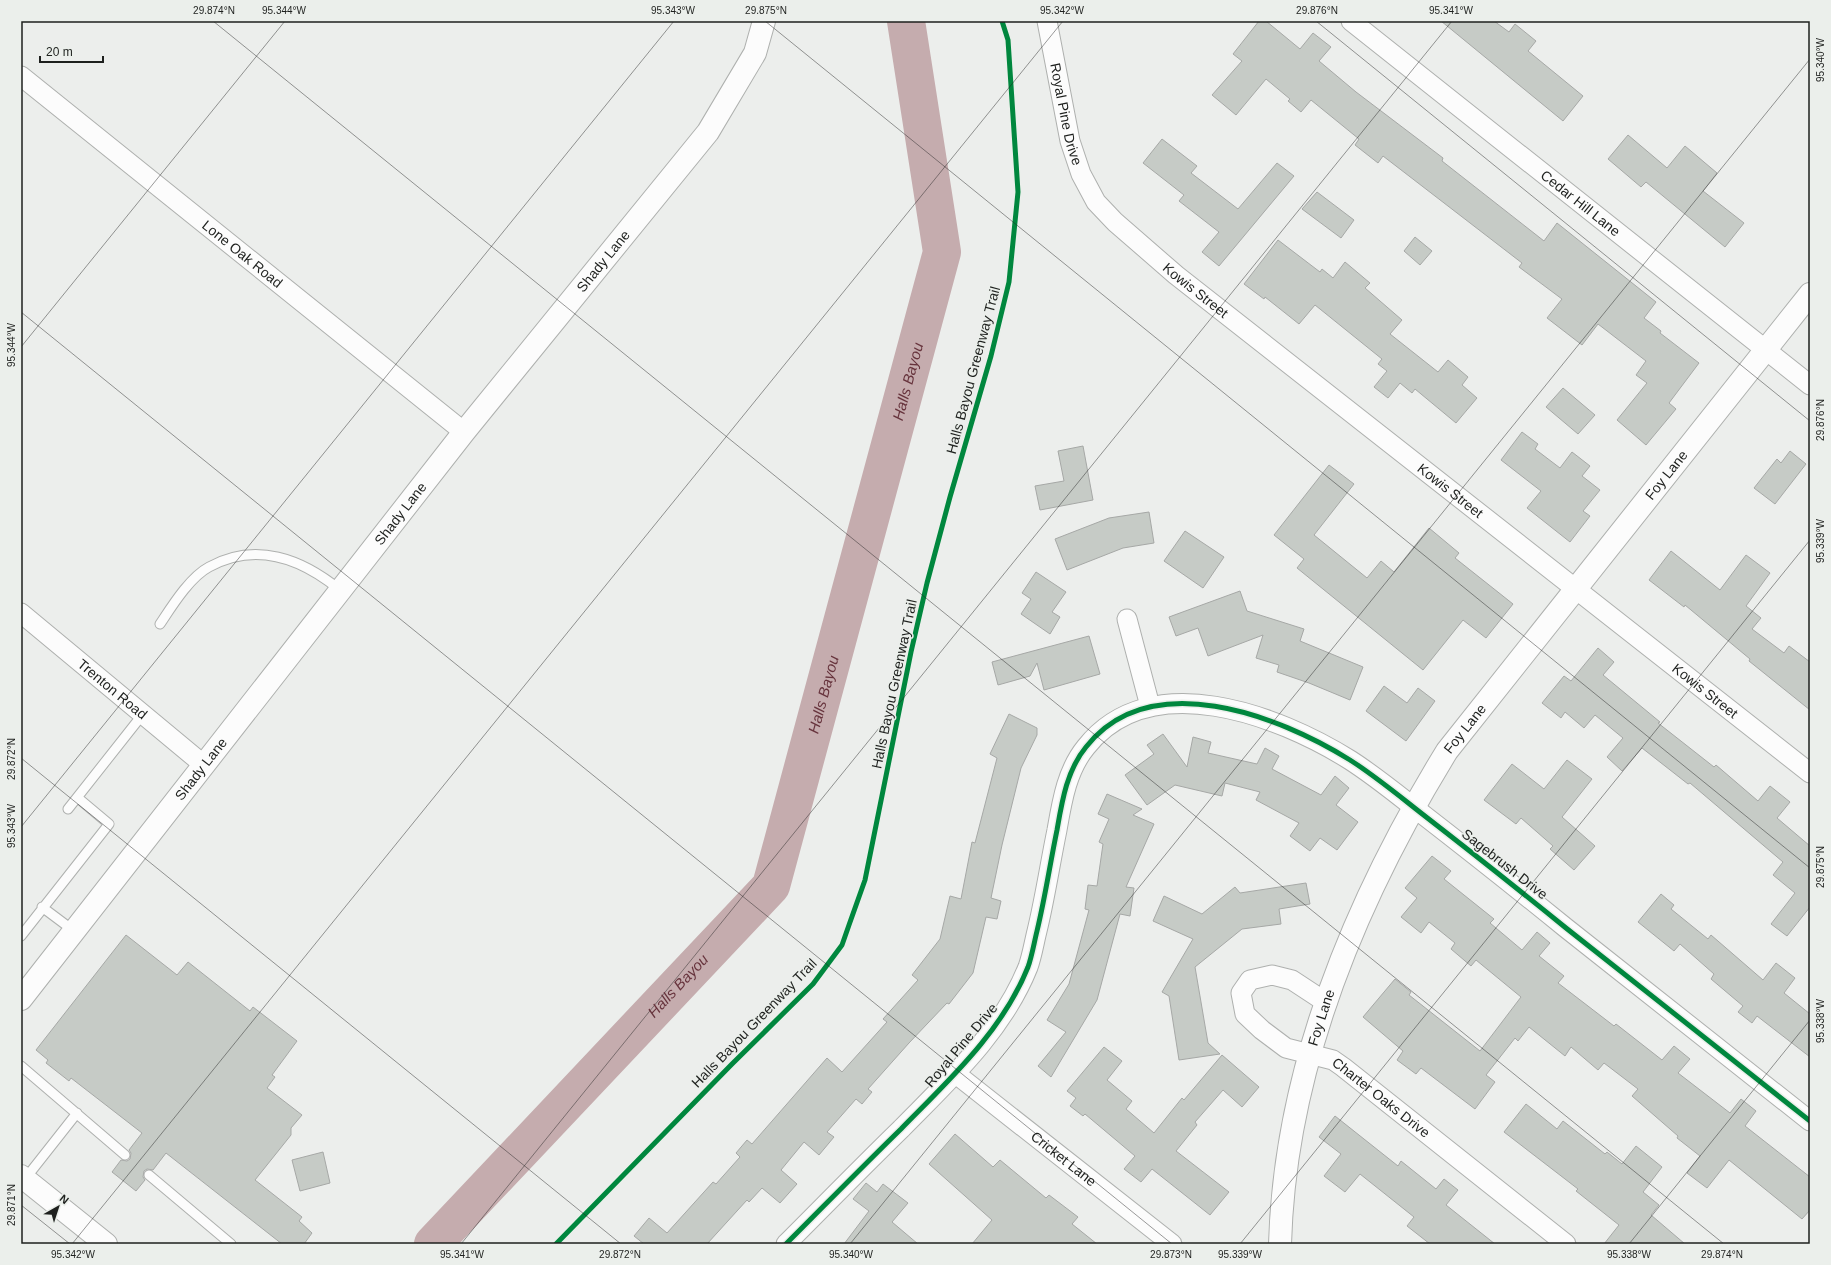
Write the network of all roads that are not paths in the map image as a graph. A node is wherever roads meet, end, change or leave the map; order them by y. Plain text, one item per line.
1 (764, 21) edge
2 (1047, 21) edge
3 (1351, 21) edge
4 (21, 76) edge
5 (1096, 202) joint
6 (1810, 294) edge
7 (1765, 350) junction
8 (1810, 385) edge
9 (464, 432) junction
10 (1577, 589) junction
11 (341, 591) junction
12 (21, 613) edge
13 (1127, 619) dead end
14 (160, 624) dead end
15 (1150, 706) junction
16 (143, 714) junction
17 (204, 765) junction
18 (1810, 774) edge
19 (78, 798) junction
20 (1413, 807) junction
21 (68, 809) dead end
22 (42, 907) junction
23 (74, 931) junction
24 (21, 936) edge
25 (22, 996) edge
26 (1327, 1003) junction
27 (1309, 1054) junction
28 (21, 1066) edge
29 (956, 1074) junction
30 (77, 1113) junction
31 (1810, 1121) edge
32 (125, 1156) dead end
33 (149, 1175) dead end
34 (23, 1177) edge
35 (106, 1244) edge
36 (230, 1244) edge
37 (786, 1244) edge
38 (1172, 1244) edge
39 (1280, 1244) edge
40 (1566, 1244) edge

1 - 9 street, Shady Lane
2 - 5 street, Royal Pine Drive
3 - 7 street, Cedar Hill Lane
4 - 9 street, Lone Oak Road
5 - 10 street, Kowis Street
6 - 7 street, Foy Lane
7 - 8 street, Cedar Hill Lane
7 - 10 street, Foy Lane
9 - 11 street, Shady Lane
10 - 18 street, Kowis Street
10 - 20 street, Foy Lane
11 - 14 lane
11 - 17 street, Shady Lane
12 - 16 street, Trenton Road
13 - 15 street
15 - 20 street, Sagebrush Drive
15 - 29 street, Royal Pine Drive
16 - 17 street, Trenton Road
16 - 19 lane
17 - 23 street, Shady Lane
19 - 21 lane
19 - 22 lane
20 - 26 street, Foy Lane
20 - 31 street, Sagebrush Drive
22 - 23 lane
22 - 24 lane
23 - 25 street, Shady Lane
26 - 27 street, Foy Lane
26 - 27 street, Charter Oaks Drive
27 - 39 street, Foy Lane
27 - 40 street, Charter Oaks Drive
28 - 30 lane
29 - 37 street, Royal Pine Drive
29 - 38 street, Cricket Lane
30 - 32 lane
30 - 34 lane
33 - 36 lane
34 - 35 street

